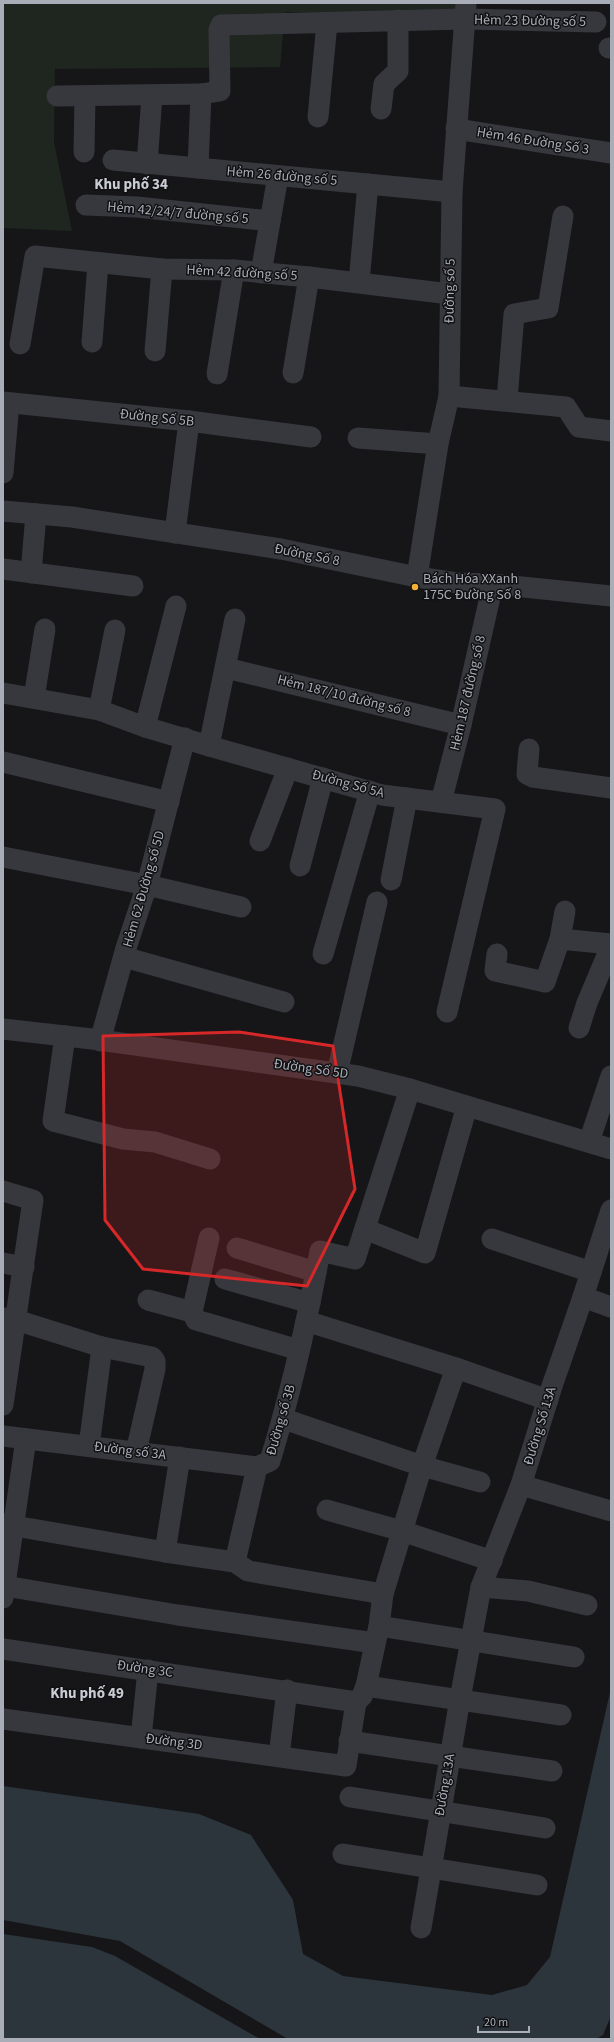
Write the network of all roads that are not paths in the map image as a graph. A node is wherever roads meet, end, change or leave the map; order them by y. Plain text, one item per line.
1 (465, 11) edge
2 (398, 20) junction
3 (596, 22) dead end
4 (327, 23) junction
5 (201, 94) junction
6 (152, 95) junction
7 (57, 96) dead end
8 (85, 96) junction
9 (381, 108) dead end
10 (318, 117) dead end
11 (456, 129) junction
12 (84, 152) dead end
13 (611, 153) edge
14 (113, 160) dead end
15 (147, 164) junction
16 (198, 168) junction
17 (278, 176) junction
18 (368, 184) junction
19 (452, 192) junction
20 (86, 205) dead end
21 (563, 216) dead end
22 (270, 221) junction
23 (98, 263) junction
24 (162, 269) junction
25 (234, 270) junction
26 (261, 273) junction
27 (309, 277) junction
28 (359, 282) junction
29 (450, 294) junction
30 (92, 342) dead end
31 (20, 344) dead end
32 (155, 351) dead end
33 (293, 373) dead end
34 (217, 374) dead end
35 (449, 396) junction
36 (507, 400) junction
37 (6, 402) edge
38 (189, 421) junction
39 (611, 431) edge
40 (311, 438) dead end
41 (358, 438) dead end
42 (438, 444) junction
43 (3, 473) edge
44 (3, 511) edge
45 (36, 514) junction
46 (175, 532) junction
47 (3, 569) edge
48 (31, 573) junction
49 (417, 577) junction
50 (493, 584) junction
51 (133, 586) dead end
52 (611, 596) edge
53 (176, 606) dead end
54 (235, 619) dead end
55 (45, 629) dead end
56 (115, 630) dead end
57 (226, 668) junction
58 (3, 693) edge
59 (34, 698) junction
60 (98, 710) junction
61 (462, 725) junction
62 (145, 726) junction
63 (185, 738) junction
64 (209, 746) junction
65 (529, 749) dead end
66 (3, 762) edge
67 (288, 768) junction
68 (324, 778) junction
69 (611, 788) edge
70 (370, 791) junction
71 (407, 798) junction
72 (169, 802) junction
73 (441, 802) junction
74 (260, 841) dead end
75 (3, 857) edge
76 (300, 866) dead end
77 (391, 880) dead end
78 (147, 884) junction
79 (377, 902) dead end
80 (241, 907) dead end
81 (565, 912) dead end
82 (560, 939) junction
83 (611, 945) edge
84 (323, 954) dead end
85 (497, 954) dead end
86 (124, 956) junction
87 (284, 1002) dead end
88 (447, 1012) dead end
89 (579, 1028) dead end
90 (3, 1029) edge
91 (65, 1036) junction
92 (100, 1040) junction
93 (337, 1073) junction
94 (611, 1076) edge
95 (410, 1089) junction
96 (467, 1106) junction
97 (589, 1142) junction
98 (611, 1149) edge
99 (210, 1160) dead end
100 (3, 1191) edge
101 (611, 1210) edge
102 (365, 1229) junction
103 (209, 1238) dead end
104 (492, 1239) dead end
105 (237, 1248) dead end
106 (3, 1263) edge
107 (24, 1267) junction
108 (316, 1272) junction
109 (591, 1272) junction
110 (225, 1279) dead end
111 (583, 1297) junction
112 (148, 1300) dead end
113 (611, 1307) edge
114 (192, 1312) junction
115 (308, 1312) junction
116 (10, 1319) edge
117 (102, 1347) junction
118 (299, 1350) junction
119 (456, 1368) junction
120 (548, 1400) junction
121 (3, 1405) edge
122 (284, 1419) junction
123 (3, 1436) edge
124 (26, 1439) junction
125 (89, 1446) junction
126 (136, 1452) junction
127 (180, 1457) junction
128 (422, 1466) junction
129 (257, 1467) junction
130 (480, 1482) dead end
131 (521, 1485) junction
132 (327, 1510) dead end
133 (611, 1511) edge
134 (9, 1525) edge
135 (402, 1531) junction
136 (164, 1552) junction
137 (492, 1561) junction
138 (235, 1562) junction
139 (481, 1587) junction
140 (4, 1592) edge
141 (383, 1594) junction
142 (587, 1605) dead end
143 (377, 1634) junction
144 (472, 1642) junction
145 (3, 1649) edge
146 (574, 1657) dead end
147 (148, 1670) junction
148 (287, 1690) junction
149 (361, 1694) junction
150 (460, 1699) junction
151 (561, 1715) dead end
152 (3, 1719) edge
153 (141, 1738) junction
154 (349, 1741) junction
155 (279, 1756) junction
156 (450, 1757) junction
157 (552, 1771) dead end
158 (350, 1797) dead end
159 (441, 1811) junction
160 (545, 1828) dead end
161 (343, 1854) dead end
162 (431, 1868) junction
163 (537, 1886) dead end
164 (421, 1928) dead end

1 - 2 street, Hẻm 23 Đường số 5
1 - 3 street, Hẻm 23 Đường số 5
1 - 11 street, Đường số 5
2 - 4 street, Hẻm 23 Đường số 5
2 - 9 street
4 - 5 street, Hẻm 23 Đường số 5
4 - 10 street
5 - 6 street
5 - 16 street
6 - 8 street
6 - 15 street
7 - 8 street
8 - 12 street
11 - 13 street, Hẻm 46 Đường Số 3
11 - 19 street, Đường số 5
14 - 15 street, Hẻm 26 đường số 5
15 - 16 street, Hẻm 26 đường số 5
16 - 17 street, Hẻm 26 đường số 5
17 - 18 street, Hẻm 26 đường số 5
17 - 22 street
18 - 19 street, Hẻm 26 đường số 5
18 - 28 street
19 - 29 street, Đường số 5
20 - 22 street, Hẻm 42/24/7 đường số 5
21 - 36 street
22 - 26 street
23 - 24 street, Hẻm 42 đường số 5
23 - 30 street
23 - 31 street, Hẻm 42 đường số 5
24 - 25 street, Hẻm 42 đường số 5
24 - 32 street
25 - 26 street, Hẻm 42 đường số 5
25 - 34 street
26 - 27 street, Hẻm 42 đường số 5
27 - 28 street, Hẻm 42 đường số 5
27 - 33 street
28 - 29 street, Hẻm 42 đường số 5
29 - 35 street, Đường số 5
35 - 36 street
35 - 42 street, Đường số 5
36 - 39 street
37 - 38 street, Đường Số 5B
37 - 43 street
38 - 40 street, Đường Số 5B
38 - 46 street
41 - 42 street
42 - 49 street, Đường số 5
44 - 45 street, Đường Số 8
45 - 46 street, Đường Số 8
45 - 48 street
46 - 49 street, Đường Số 8
47 - 48 street
48 - 51 street
49 - 50 street, Đường Số 8
50 - 52 street, Đường Số 8
50 - 61 street, Hẻm 187 đường số 8
53 - 62 street
54 - 57 street
55 - 59 street
56 - 60 street
57 - 61 street, Hẻm 187/10 đường số 8
57 - 64 street
58 - 59 street, Đường Số 5A
59 - 60 street, Đường Số 5A
60 - 62 street, Đường Số 5A
61 - 73 street, Hẻm 187 đường số 8
62 - 63 street, Đường Số 5A
63 - 64 street, Đường Số 5A
63 - 72 street, Hẻm 62 Đường số 5D
64 - 67 street, Đường Số 5A
65 - 69 street
66 - 72 street
67 - 68 street, Đường Số 5A
67 - 74 street
68 - 70 street, Đường Số 5A
68 - 76 street
70 - 71 street, Đường Số 5A
70 - 84 street
71 - 73 street, Đường Số 5A
71 - 77 street
72 - 78 street, Hẻm 62 Đường số 5D
73 - 88 street, Đường Số 5A
75 - 78 street
78 - 80 street
78 - 86 street, Hẻm 62 Đường số 5D
79 - 93 street
81 - 82 street
82 - 83 street
82 - 85 street
83 - 89 street
86 - 87 street
86 - 92 street, Hẻm 62 Đường số 5D
90 - 91 street, Đường Số 5D
91 - 92 street, Đường Số 5D
91 - 99 street
92 - 93 street, Đường Số 5D
93 - 95 street, Đường Số 5D
94 - 97 street
95 - 96 street, Đường Số 5D
95 - 102 street, Đường số 3B
96 - 97 street, Đường Số 5D
96 - 102 street
97 - 98 street, Đường Số 5D
100 - 107 street
101 - 109 street, Đường Số 13A
102 - 108 street, Đường số 3B
103 - 114 street
104 - 109 street
105 - 108 street
106 - 107 street
107 - 116 street
108 - 115 street, Đường số 3B
109 - 111 street, Đường Số 13A
110 - 115 street
111 - 113 street
111 - 120 street, Đường Số 13A
112 - 114 street
114 - 118 street
115 - 118 street, Đường số 3B
115 - 119 street
116 - 117 street
116 - 121 street
117 - 125 street
117 - 126 street
118 - 122 street, Đường số 3B
119 - 120 street
119 - 128 street
120 - 131 street, Đường Số 13A
122 - 128 street
122 - 129 street, Đường số 3B
123 - 124 street, Đường số 3A
124 - 125 street, Đường số 3A
124 - 134 street
125 - 126 street, Đường số 3A
126 - 127 street, Đường số 3A
127 - 129 street, Đường số 3A
127 - 136 street
128 - 130 street
128 - 135 street
129 - 138 street, Đường số 3B
131 - 133 street
131 - 137 street, Đường Số 13A
132 - 135 street
134 - 136 street
134 - 140 street
135 - 137 street
135 - 141 street
136 - 138 street
137 - 139 street, Đường Số 13A
138 - 141 street
139 - 142 street
139 - 144 street, Đường Số 13A
140 - 143 street
141 - 143 street
143 - 144 street
143 - 149 street
144 - 146 street
144 - 150 street, Đường 13A
145 - 147 street, Đường 3C
147 - 148 street, Đường 3C
147 - 153 street
148 - 149 street, Đường 3C
148 - 155 street
149 - 150 street, Đường 3C
149 - 154 street
150 - 151 street, Đường 3C
150 - 156 street, Đường 13A
152 - 153 street, Đường 3D
153 - 155 street, Đường 3D
154 - 155 street, Đường 3D
154 - 156 street
156 - 157 street
156 - 159 street, Đường 13A
158 - 159 street
159 - 160 street
159 - 162 street, Đường 13A
161 - 162 street
162 - 163 street
162 - 164 street, Đường 13A

